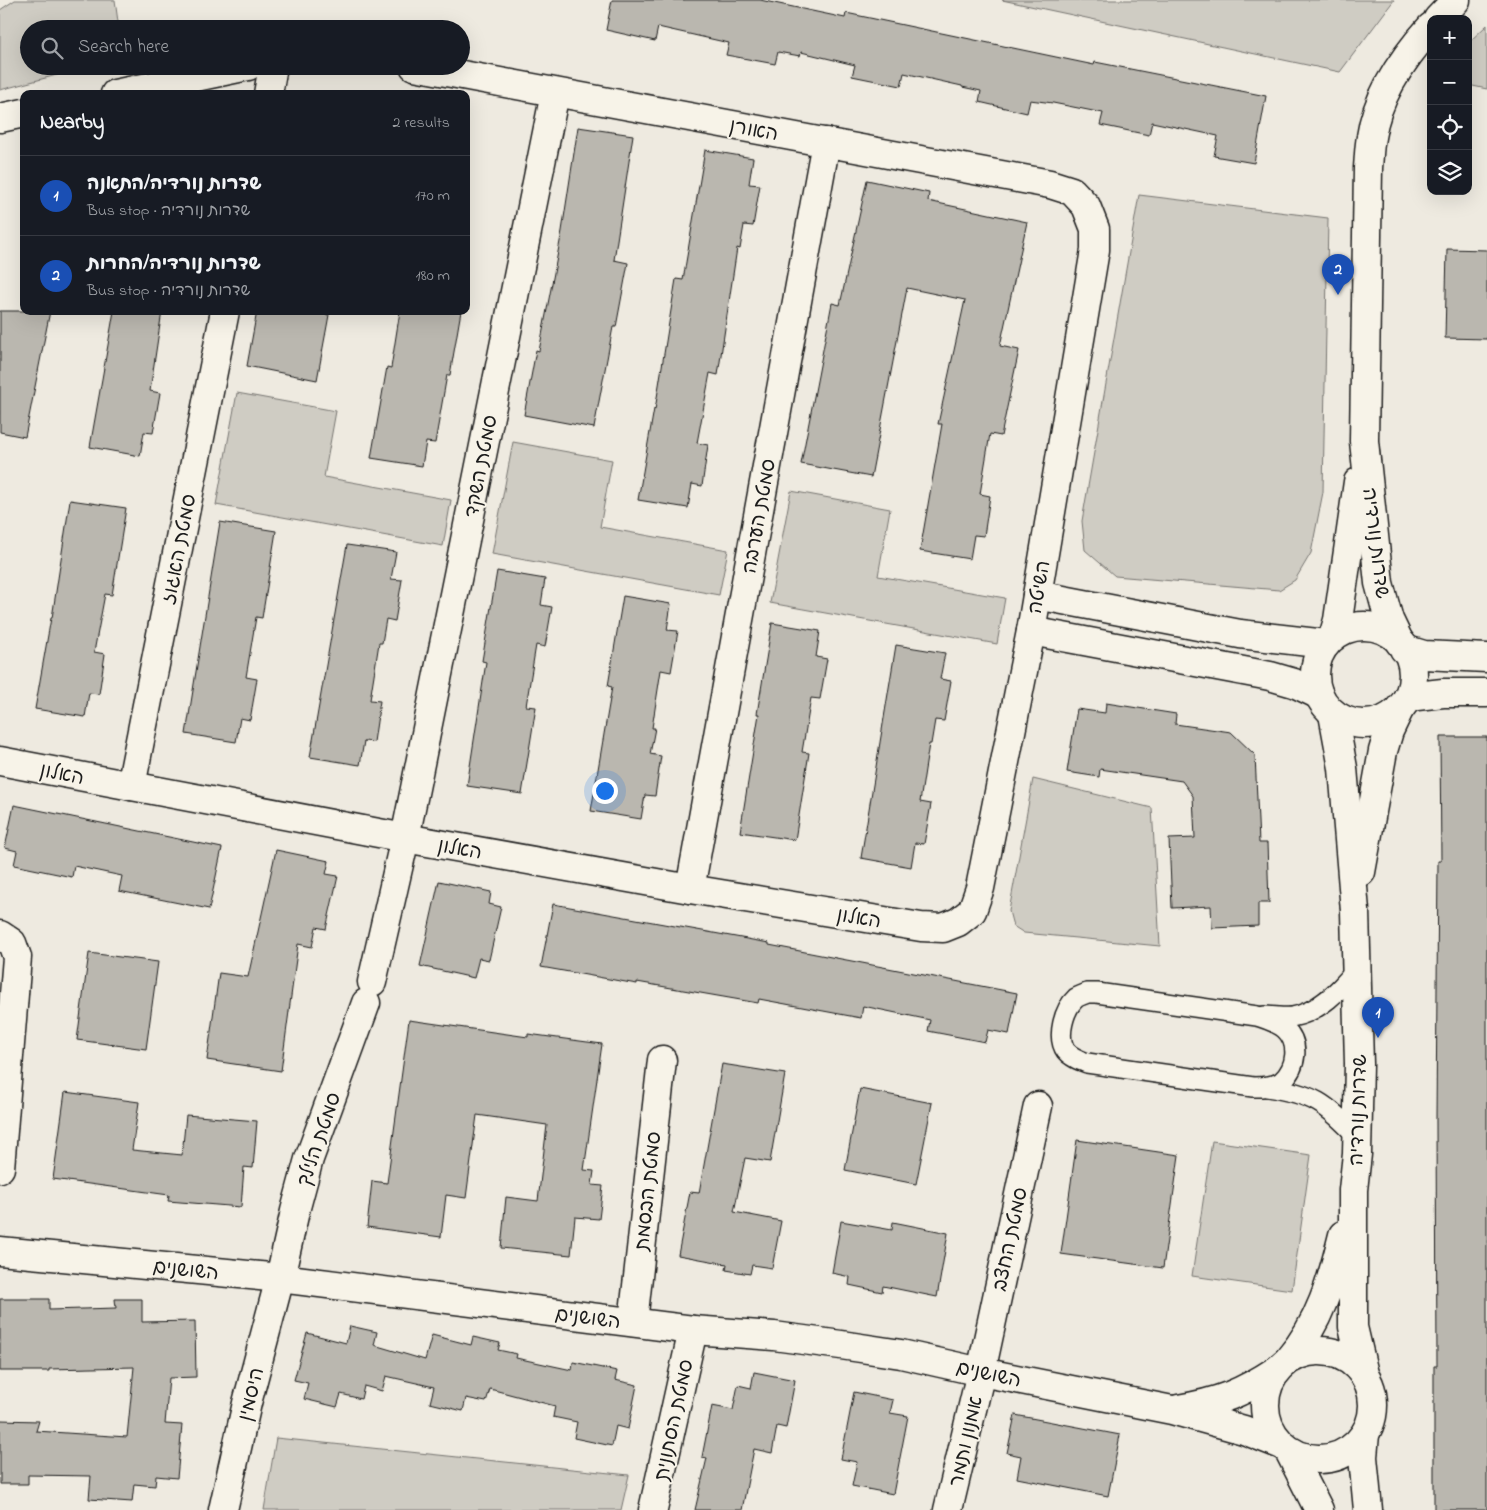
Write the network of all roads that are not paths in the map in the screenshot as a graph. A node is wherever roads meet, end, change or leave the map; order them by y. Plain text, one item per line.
1 (1456, 0) edge
2 (1442, 15) edge
3 (1427, 32) edge
4 (205, 75) edge
5 (271, 75) edge
6 (461, 75) edge
7 (134, 90) edge
8 (269, 90) edge
9 (554, 93) junction
10 (20, 114) edge
11 (0, 118) edge
12 (826, 142) junction
13 (1086, 206) joint
14 (224, 315) edge
15 (1364, 441) junction
16 (1037, 595) junction
17 (1031, 631) junction
18 (1330, 640) junction
19 (1402, 646) junction
20 (1487, 658) edge
21 (1487, 693) edge
22 (1404, 702) junction
23 (1326, 704) junction
24 (0, 761) edge
25 (131, 786) junction
26 (405, 838) junction
27 (690, 889) junction
28 (1355, 910) junction
29 (921, 927) joint
30 (0, 935) edge
31 (1356, 970) junction
32 (1257, 1016) junction
33 (662, 1060) dead end
34 (1267, 1087) junction
35 (1038, 1106) dead end
36 (1358, 1137) junction
37 (0, 1168) edge
38 (1353, 1190) junction
39 (0, 1251) edge
40 (280, 1278) junction
41 (633, 1322) junction
42 (693, 1330) junction
43 (1283, 1364) junction
44 (981, 1372) junction
45 (1364, 1374) junction
46 (1172, 1410) junction
47 (1365, 1434) junction
48 (1285, 1448) junction
49 (224, 1510) edge
50 (653, 1510) edge
51 (948, 1510) edge
52 (1319, 1510) edge
53 (1368, 1510) edge

1 - 2 street
3 - 15 street, שדרות נורדיה
4 - 7 street
5 - 8 street
6 - 9 street, האורן
9 - 12 street, האורן
9 - 26 street, סמטת השקד
10 - 11 street
12 - 13 street, האורן
12 - 27 street, סמטת הערבה
13 - 16 street, השיטה
14 - 25 street, סמטת האגוז
15 - 18 street, שדרות נורדיה
15 - 19 street, שדרות נורדיה
16 - 17 street, השיטה
16 - 18 street
17 - 23 street
17 - 29 street, השיטה
18 - 19 street
18 - 23 street
19 - 20 street
19 - 22 street
21 - 22 street
22 - 23 street
22 - 28 street, שדרות נורדיה
23 - 28 street, שדרות נורדיה
24 - 25 street, האלון
25 - 26 street, האלון
26 - 27 street, האלון
26 - 40 street, סמטת הלילך
27 - 29 street, האלון
28 - 31 street, שדרות נורדיה
30 - 37 street
31 - 32 lane
31 - 36 street, שדרות נורדיה
32 - 34 lane
32 - 34 lane
33 - 41 street, סמטת הבסמת
34 - 36 lane
35 - 44 street, סמטת החצב
36 - 38 street, שדרות נורדיה
38 - 43 street, שדרות נורדיה
38 - 45 street, שדרות נורדיה
39 - 40 street, השושנים
40 - 41 street, השושנים
40 - 49 street, היסמין
41 - 42 street, השושנים
42 - 44 street, השושנים
42 - 50 street, סמטת הסתונית
43 - 45 street
43 - 46 street, השושנים
43 - 48 street
44 - 46 street, השושנים
44 - 51 street, אמנון ותמר
45 - 47 street
46 - 48 street, השושנים
47 - 48 street
47 - 53 street
48 - 52 street

